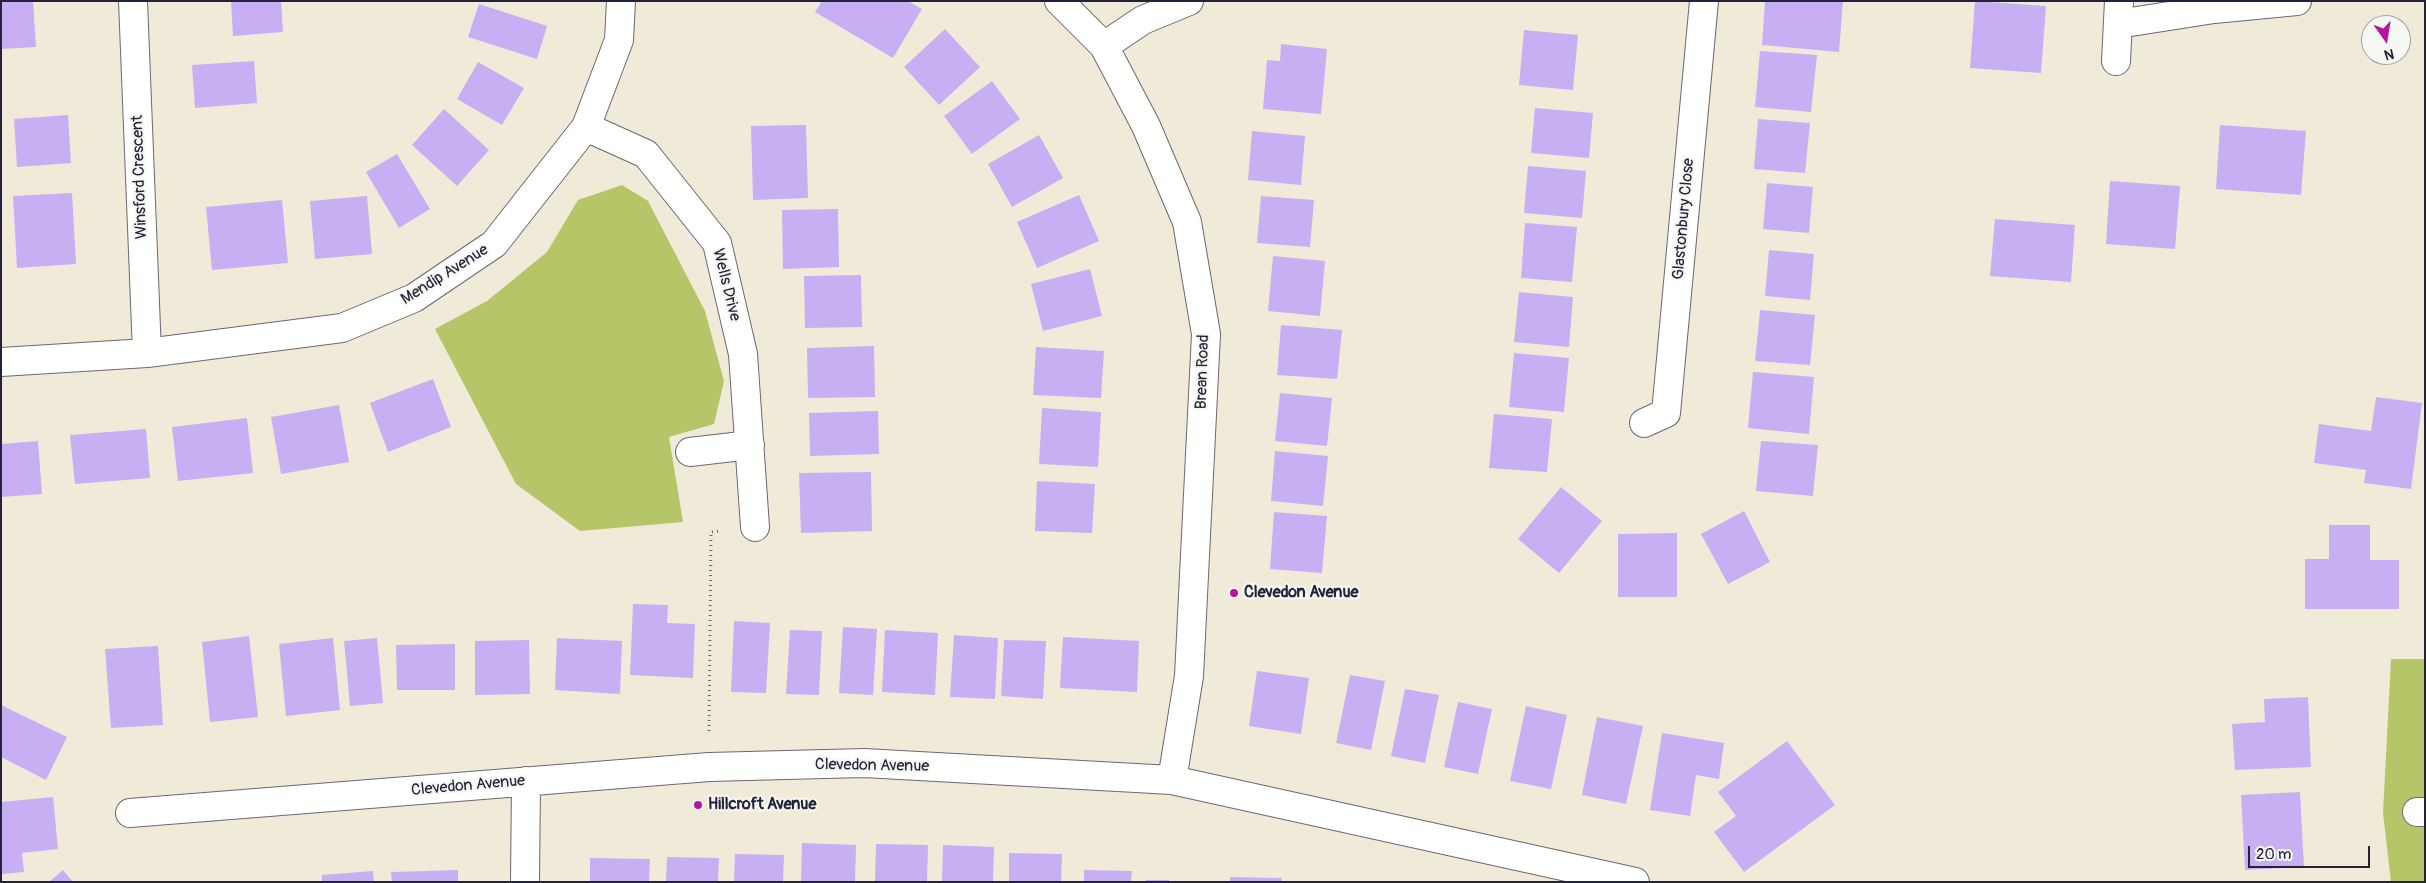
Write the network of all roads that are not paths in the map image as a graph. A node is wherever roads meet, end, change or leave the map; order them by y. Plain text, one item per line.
1 (133, 1) edge
2 (621, 1) edge
3 (1059, 1) edge
4 (1189, 1) edge
5 (1704, 1) edge
6 (2297, 1) edge
7 (2118, 13) edge
8 (1104, 46) junction
9 (2116, 61) dead end
10 (586, 127) junction
11 (147, 352) junction
12 (1, 362) edge
13 (1644, 423) dead end
14 (750, 445) junction
15 (690, 452) dead end
16 (755, 527) road end
17 (1172, 780) junction
18 (526, 781) junction
19 (130, 813) dead end
20 (525, 882) edge
21 (1635, 882) edge

1 - 11 street, Winsford Crescent
2 - 10 street, Mendip Avenue
3 - 8 street, Brean Road
4 - 8 street
5 - 13 street, Glastonbury Close
6 - 7 street
7 - 9 street
8 - 17 street, Brean Road
10 - 11 street, Mendip Avenue
10 - 14 street, Wells Drive
11 - 12 street, Mendip Avenue
14 - 15 street
14 - 16 street, Wells Drive
17 - 18 street, Clevedon Avenue
17 - 21 street, Clevedon Avenue
18 - 19 street, Clevedon Avenue
18 - 20 street

